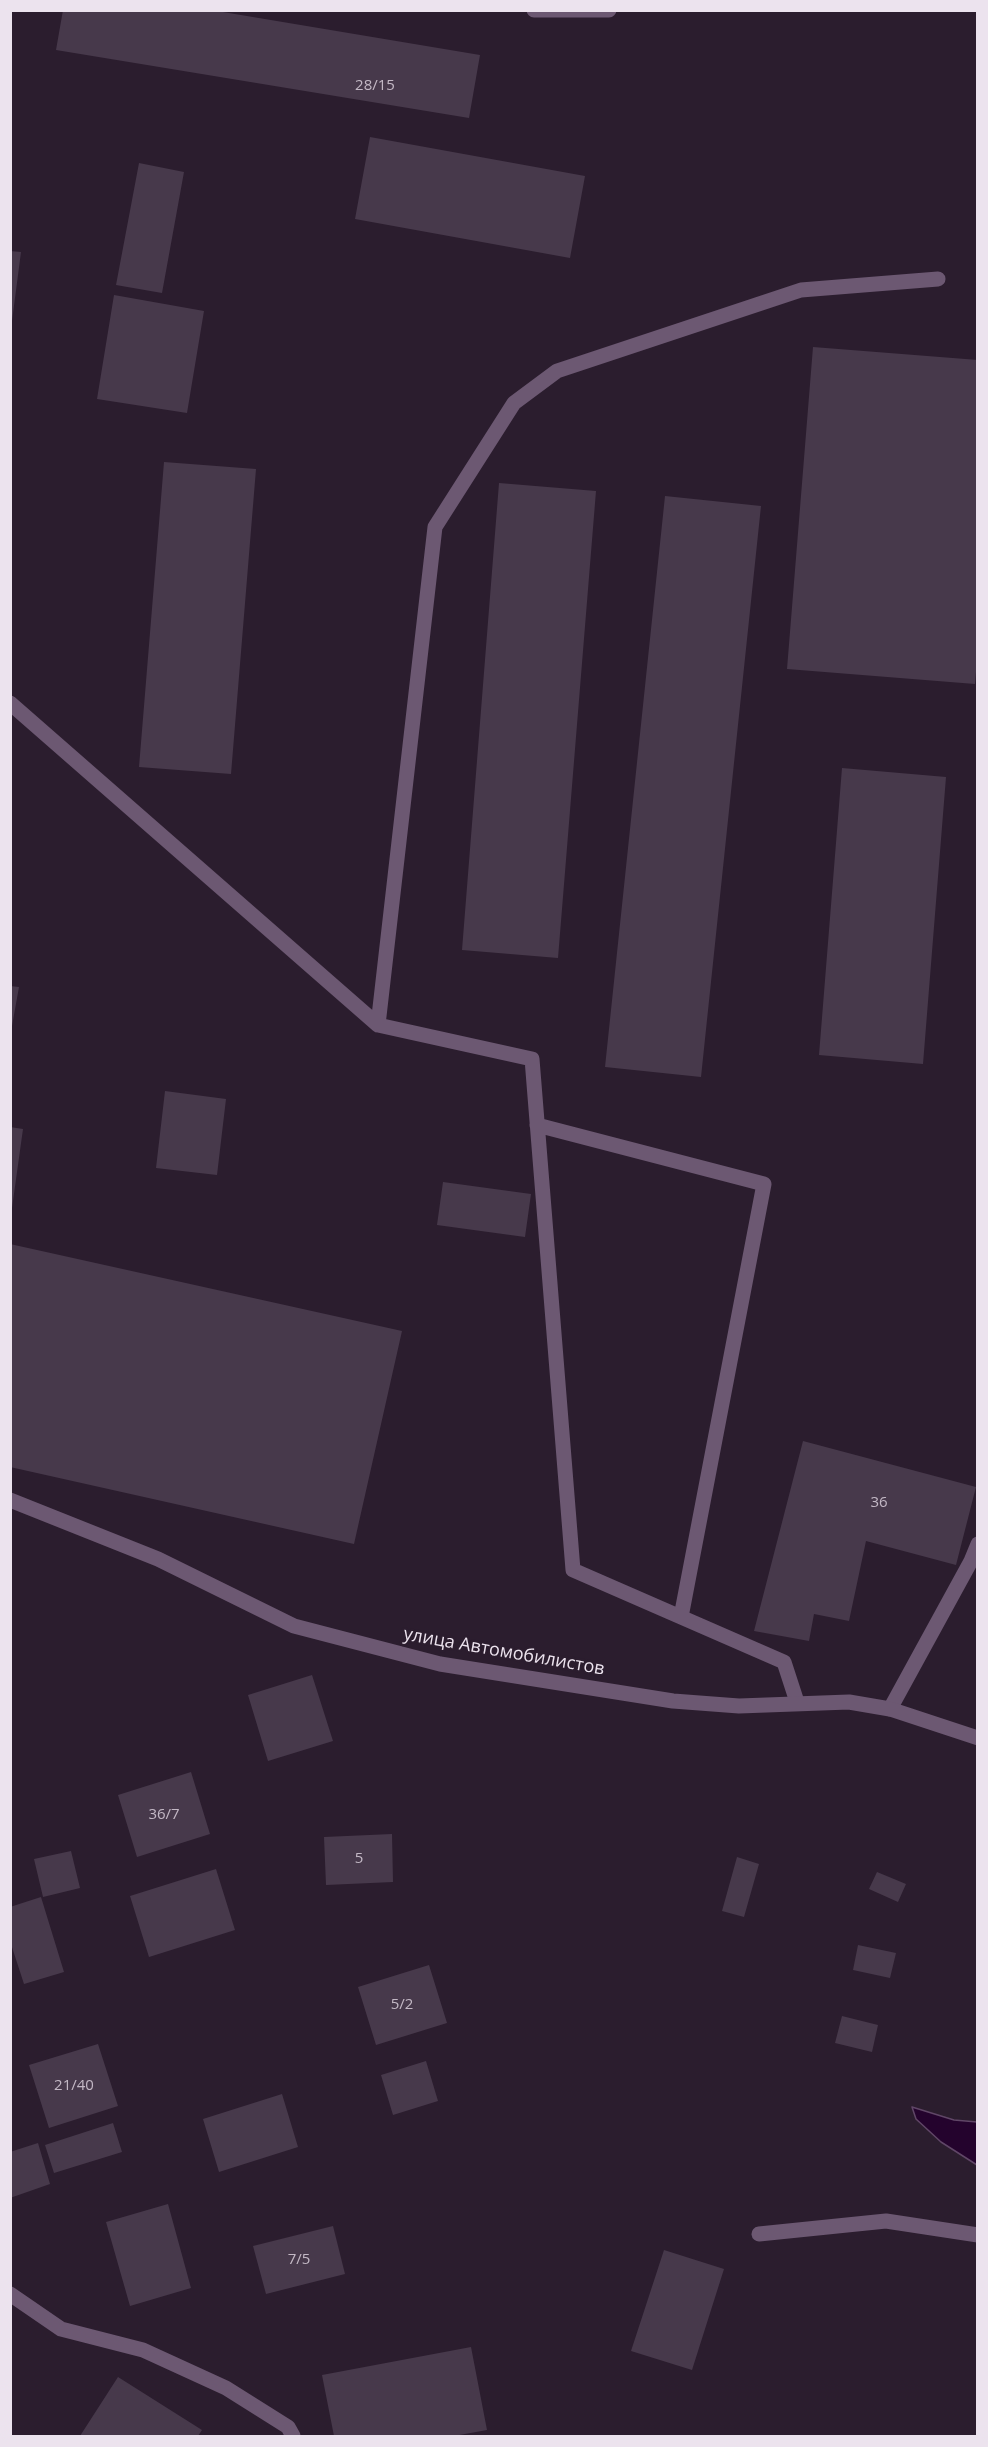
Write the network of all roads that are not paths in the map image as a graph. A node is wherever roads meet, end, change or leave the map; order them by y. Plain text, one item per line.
1 (534, 10) edge
2 (609, 10) edge
3 (938, 279) dead end
4 (10, 703) edge
5 (378, 1025) junction
6 (537, 1125) junction
7 (10, 1500) edge
8 (978, 1544) edge
9 (681, 1617) junction
10 (797, 1702) junction
11 (890, 1709) junction
12 (978, 1738) edge
13 (759, 2234) dead end
14 (978, 2235) edge
15 (10, 2294) edge
16 (293, 2436) edge

1 - 2 street
3 - 5 street
4 - 5 street
5 - 6 street
6 - 9 street
6 - 9 street
7 - 10 street, улица Автомобилистов
8 - 11 street
9 - 10 street
10 - 11 street, улица Автомобилистов
11 - 12 street, улица Автомобилистов
13 - 14 street
15 - 16 street

